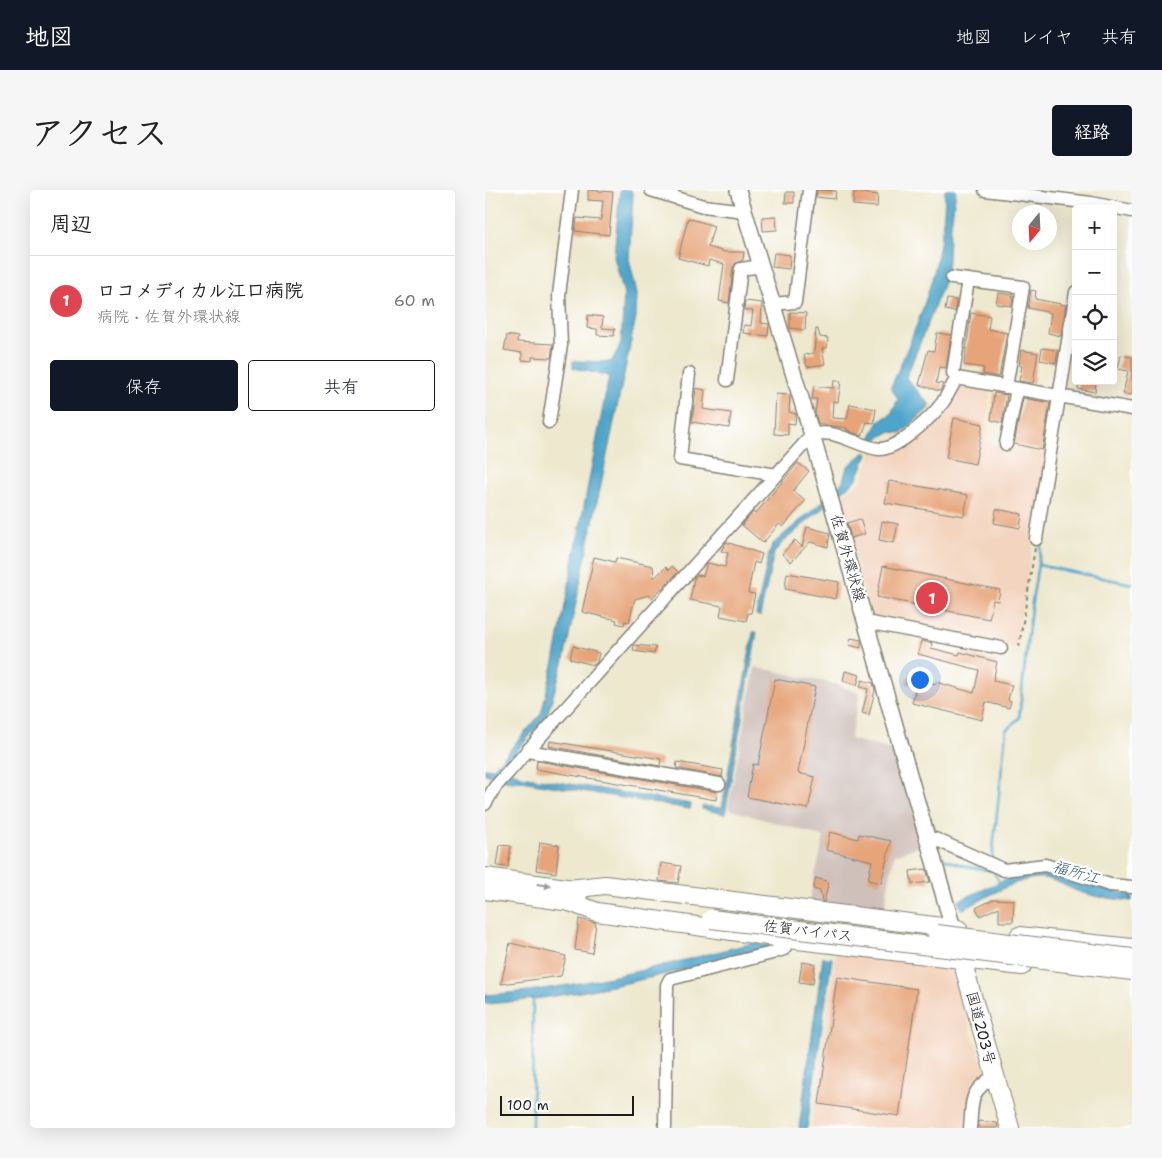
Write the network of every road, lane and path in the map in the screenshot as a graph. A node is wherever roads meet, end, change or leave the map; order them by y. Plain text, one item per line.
1 (572, 190) edge
2 (651, 190) edge
3 (738, 190) edge
4 (809, 190) edge
5 (985, 190) edge
6 (1093, 205) edge
7 (1117, 209) edge
8 (745, 211) junction
9 (1132, 211) edge
10 (762, 266) junction
11 (952, 278) dead end
12 (968, 280) junction
13 (1076, 295) edge
14 (773, 304) junction
15 (689, 374) dead end
16 (957, 378) junction
17 (727, 380) dead end
18 (1012, 388) junction
19 (1063, 397) junction
20 (1132, 409) edge
21 (549, 422) dead end
22 (812, 435) junction
23 (1006, 444) dead end
24 (777, 475) junction
25 (1036, 539) joint
26 (866, 622) junction
27 (1019, 647) dead end
28 (1001, 648) dead end
29 (529, 749) junction
30 (493, 783) edge
31 (719, 784) dead end
32 (485, 804) edge
33 (929, 840) junction
34 (485, 878) edge
35 (1132, 888) edge
36 (485, 890) edge
37 (568, 895) junction
38 (712, 913) junction
39 (953, 928) junction
40 (789, 939) junction
41 (1132, 948) edge
42 (1132, 958) edge
43 (962, 959) junction
44 (1132, 970) edge
45 (1132, 979) edge
46 (994, 1076) junction
47 (665, 1128) edge
48 (970, 1128) edge
49 (1010, 1128) edge

1 - 21 street
2 - 8 street
3 - 8 main road, 佐賀外環状線
4 - 14 street
5 - 6 street
7 - 9 street
8 - 10 main road, 佐賀外環状線
10 - 14 main road, 佐賀外環状線
10 - 17 street
11 - 12 street
12 - 16 street
12 - 18 street
13 - 19 street
14 - 22 main road, 佐賀外環状線
15 - 24 street
16 - 18 street
16 - 22 street
18 - 19 street
18 - 23 street
19 - 20 street
19 - 25 street
22 - 24 street
22 - 26 main road, 佐賀外環状線
24 - 29 street
25 - 27 path
26 - 28 street
26 - 33 main road, 佐賀外環状線
29 - 30 street
29 - 31 street
30 - 32 street
33 - 35 street
33 - 39 main road, 佐賀外環状線
34 -> 37 highway, 佐賀バイパス
36 - 37 highway, 佐賀バイパス
37 - 38 highway, 佐賀バイパス
37 - 39 highway
37 - 40 highway
38 - 42 highway, 佐賀バイパス, bridge
38 - 44 highway, 佐賀バイパス, bridge
39 - 41 highway
39 - 43 highway, 国道203号
40 - 43 highway
40 - 47 street
43 - 45 highway
43 - 46 highway, 国道203号
46 - 48 street
46 - 49 highway, 国道203号

